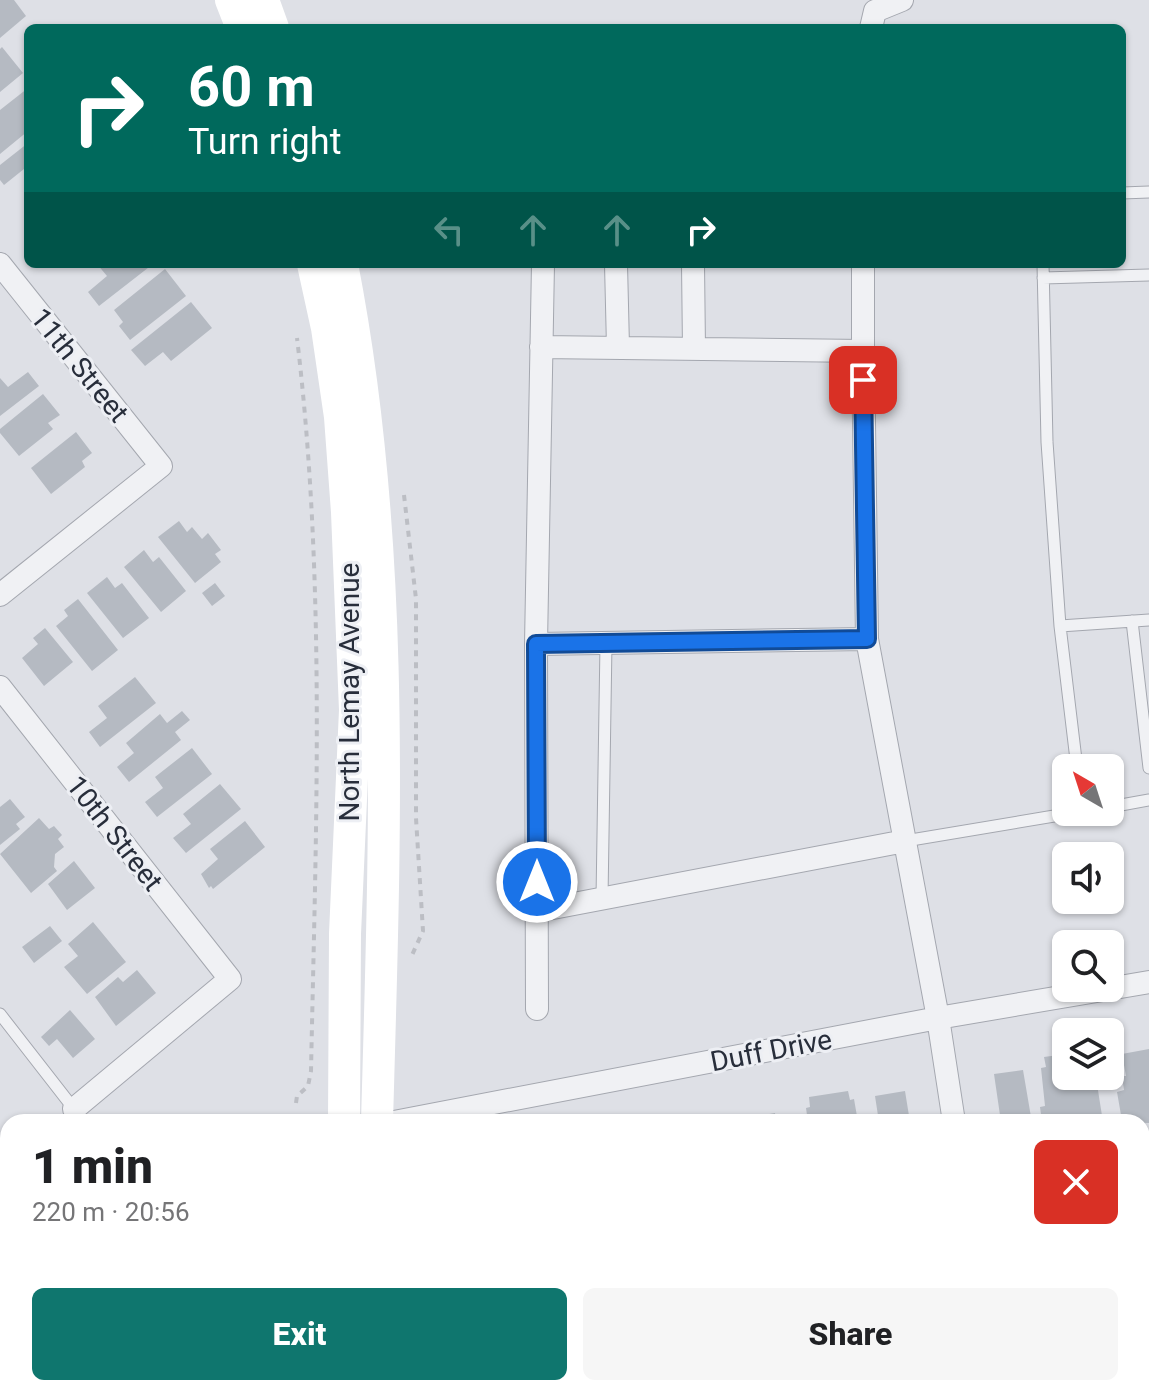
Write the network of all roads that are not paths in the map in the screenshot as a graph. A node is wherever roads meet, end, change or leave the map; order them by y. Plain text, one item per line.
1 (231, 0) edge
2 (263, 0) edge
3 (902, 0) edge
4 (240, 24) edge
5 (272, 24) edge
6 (872, 24) edge
7 (1149, 192) edge
8 (1126, 193) edge
9 (0, 264) edge
10 (314, 268) edge
11 (343, 268) edge
12 (543, 268) edge
13 (616, 268) edge
14 (693, 268) edge
15 (863, 268) edge
16 (1043, 268) edge
17 (1149, 275) edge
18 (1043, 278) junction
19 (541, 347) junction
20 (618, 347) junction
21 (694, 349) junction
22 (863, 351) junction
23 (0, 595) edge
24 (1149, 620) edge
25 (1132, 621) junction
26 (1060, 626) junction
27 (867, 639) junction
28 (606, 643) junction
29 (536, 644) junction
30 (0, 687) edge
31 (1075, 754) edge
32 (1149, 768) edge
33 (1149, 800) edge
34 (1124, 804) edge
35 (1052, 816) edge
36 (905, 841) junction
37 (602, 899) junction
38 (537, 911) junction
39 (1149, 982) edge
40 (537, 1009) dead end
41 (0, 1014) edge
42 (938, 1018) junction
43 (74, 1109) joint
44 (344, 1114) edge
45 (377, 1114) edge
46 (436, 1114) edge
47 (953, 1114) edge

1 - 4 main road
2 - 5 main road
3 - 6 street
7 - 8 lane
9 - 23 street, 11th Street
10 - 44 main road, North Lemay Avenue
11 - 45 main road, North Lemay Avenue
12 - 19 street
13 - 20 street
14 - 21 street
15 - 22 street
16 - 18 lane
17 - 18 lane
18 - 26 lane
19 - 20 street
19 - 29 street
20 - 21 street
21 - 22 street
22 - 27 street
24 - 25 lane
25 - 26 lane
25 - 32 lane
26 - 31 lane
27 - 28 street
27 - 36 street
28 - 29 street
28 - 37 lane
29 - 38 street
30 - 43 street, 10th Street
33 - 34 lane
35 - 36 lane
36 - 37 street
36 - 42 street
37 - 38 street
38 - 40 street
39 - 42 street, Duff Drive
41 - 43 lane
42 - 46 street, Duff Drive
42 - 47 street

